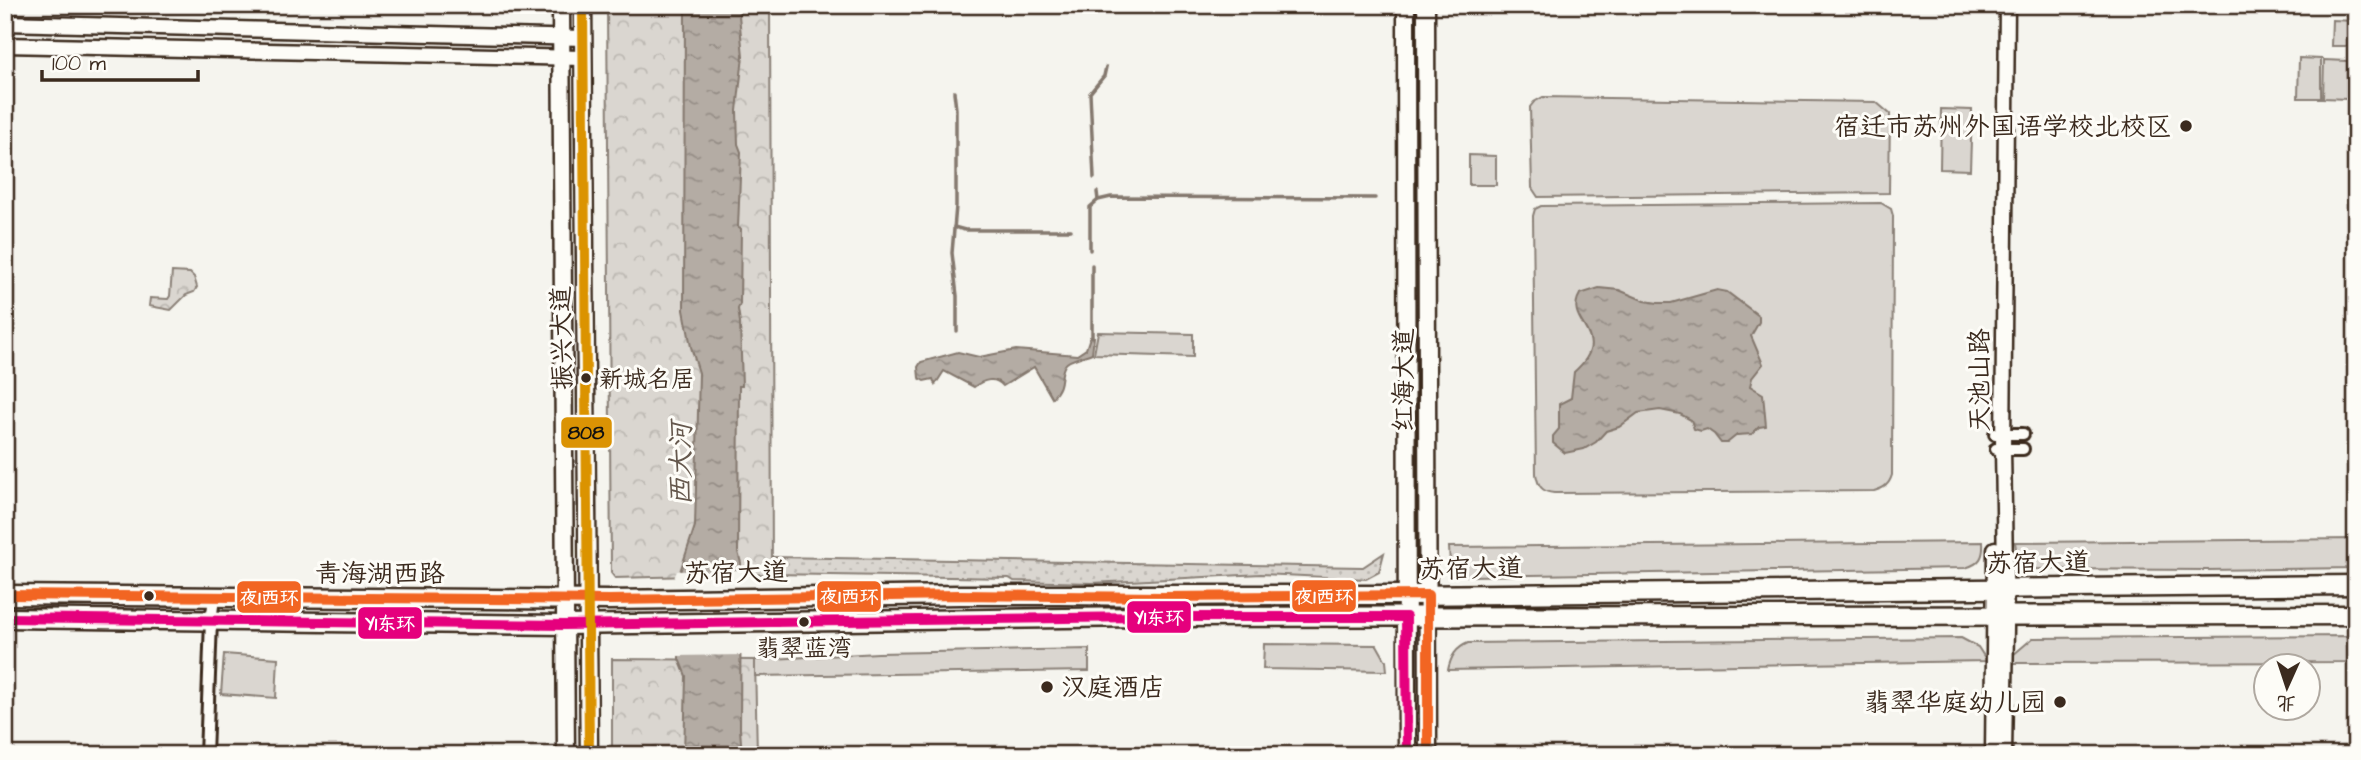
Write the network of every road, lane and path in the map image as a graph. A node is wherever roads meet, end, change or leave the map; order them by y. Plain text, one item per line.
1 (561, 5) edge
2 (583, 5) edge
3 (1406, 5) edge
4 (1426, 5) edge
5 (1998, 5) edge
6 (2007, 5) edge
7 (5, 23) edge
8 (562, 37) junction
9 (583, 38) junction
10 (5, 45) edge
11 (563, 57) junction
12 (583, 58) junction
13 (2023, 434) dead end
14 (2000, 442) junction
15 (2023, 449) dead end
16 (2356, 585) edge
17 (2000, 588) junction
18 (5, 595) edge
19 (1406, 595) junction
20 (1428, 595) junction
21 (214, 598) junction
22 (565, 599) junction
23 (587, 600) junction
24 (2000, 615) junction
25 (2356, 615) edge
26 (1406, 617) junction
27 (1429, 617) junction
28 (5, 618) edge
29 (211, 621) junction
30 (588, 624) junction
31 (564, 625) junction
32 (206, 755) edge
33 (566, 755) edge
34 (589, 755) edge
35 (1407, 755) edge
36 (1428, 755) edge
37 (1993, 755) edge
38 (2004, 755) edge

1 - 8 main road, 振兴大道
2 - 9 main road, 振兴大道
3 - 19 main road, 红海大道
4 - 20 main road, 红海大道
5 - 14 street, 天池山路
6 - 14 street, 天池山路
7 - 8 street
8 - 9 street
8 - 11 main road, 振兴大道
9 - 12 main road, 振兴大道
10 - 11 street
11 - 12 street
11 - 22 main road, 振兴大道
12 - 23 main road, 振兴大道
13 - 14 street
14 - 15 street
14 - 17 street, 天池山路
16 - 17 main road, 苏宿大道
17 - 20 main road, 苏宿大道
17 - 24 street, 天池山路
18 - 21 main road, 青海湖西路
19 - 20 main road, 苏宿大道
19 - 23 main road, 苏宿大道
19 - 26 main road, 红海大道
20 - 27 main road, 红海大道
21 - 22 main road, 青海湖西路
21 - 29 street
22 - 23 main road, 青海湖西路
22 - 31 main road, 振兴大道
23 - 30 main road, 振兴大道
24 - 25 main road, 苏宿大道
24 - 27 main road, 苏宿大道
24 - 37 street
24 - 38 street, 天池山路
26 - 27 main road, 苏宿大道
26 - 30 main road, 苏宿大道
26 - 35 main road, 红海大道
27 - 36 main road, 红海大道
28 - 29 main road, 青海湖西路
29 - 31 main road, 青海湖西路
29 - 32 street
30 - 31 main road, 青海湖西路
30 - 34 main road, 振兴大道
31 - 33 main road, 振兴大道

